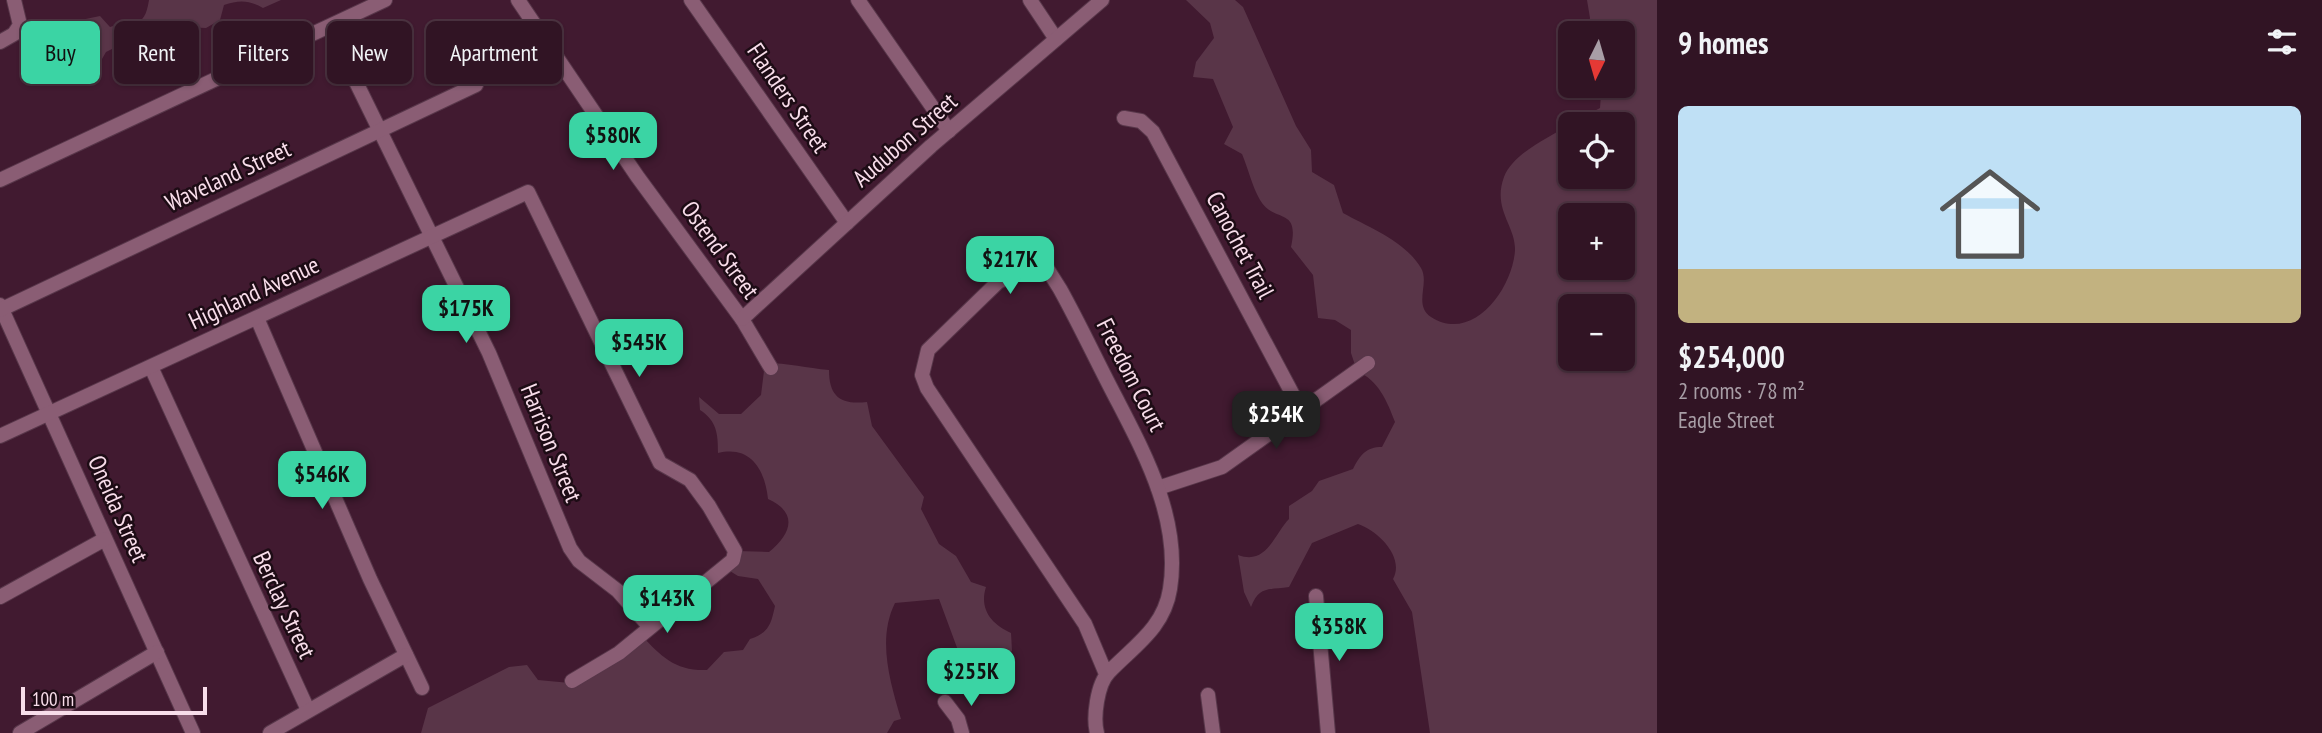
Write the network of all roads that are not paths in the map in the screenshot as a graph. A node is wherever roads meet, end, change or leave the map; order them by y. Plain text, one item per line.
1 (14, 0) edge
2 (385, 0) edge
3 (518, 0) edge
4 (691, 0) edge
5 (858, 0) edge
6 (1030, 0) edge
7 (1102, 0) edge
8 (341, 21) edge
9 (327, 28) edge
10 (1056, 39) junction
11 (0, 42) edge
12 (358, 84) edge
13 (476, 85) dead end
14 (1124, 118) dead end
15 (381, 131) junction
16 (949, 131) junction
17 (0, 180) edge
18 (847, 223) junction
19 (431, 234) junction
20 (1, 308) edge
21 (257, 317) junction
22 (742, 319) junction
23 (1368, 363) dead end
24 (151, 367) junction
25 (771, 368) dead end
26 (1301, 410) junction
27 (51, 413) junction
28 (0, 436) edge
29 (1158, 488) junction
30 (105, 539) junction
31 (1316, 596) dead end
32 (0, 597) edge
33 (649, 626) junction
34 (157, 652) junction
35 (406, 655) junction
36 (1106, 674) junction
37 (572, 681) dead end
38 (422, 688) dead end
39 (1208, 695) dead end
40 (945, 702) dead end
41 (308, 710) junction
42 (20, 733) edge
43 (193, 733) edge
44 (270, 733) edge
45 (962, 733) edge
46 (1097, 733) edge
47 (1213, 733) edge
48 (1328, 733) edge

1 - 11 street
2 - 8 street
3 - 22 street, Ostend Street
4 - 18 street, Flanders Street
5 - 16 street
6 - 10 street
7 - 10 street, Audubon Street
9 - 17 street
10 - 16 street, Audubon Street
12 - 15 street, Harrison Street
13 - 15 street, Waveland Street
14 - 26 street, Canochet Trail
15 - 19 street, Harrison Street
15 - 20 street, Waveland Street
16 - 18 street, Audubon Street
18 - 22 street, Audubon Street
19 - 21 street, Highland Avenue
19 - 33 street, Harrison Street
19 - 33 street, Highland Avenue
20 - 27 street, Oneida Street
21 - 24 street, Highland Avenue
21 - 35 street
22 - 25 street, Ostend Street
23 - 26 street
24 - 27 street, Highland Avenue
24 - 41 street, Berclay Street
26 - 29 street
27 - 28 street, Highland Avenue
27 - 30 street, Oneida Street
29 - 36 street, Freedom Court
29 - 36 street, Freedom Court
30 - 32 street
30 - 34 street, Oneida Street
31 - 48 street
33 - 37 street
34 - 42 street
34 - 43 street, Oneida Street
35 - 38 street
35 - 41 street
36 - 46 street
39 - 47 street
40 - 45 street
41 - 44 street

